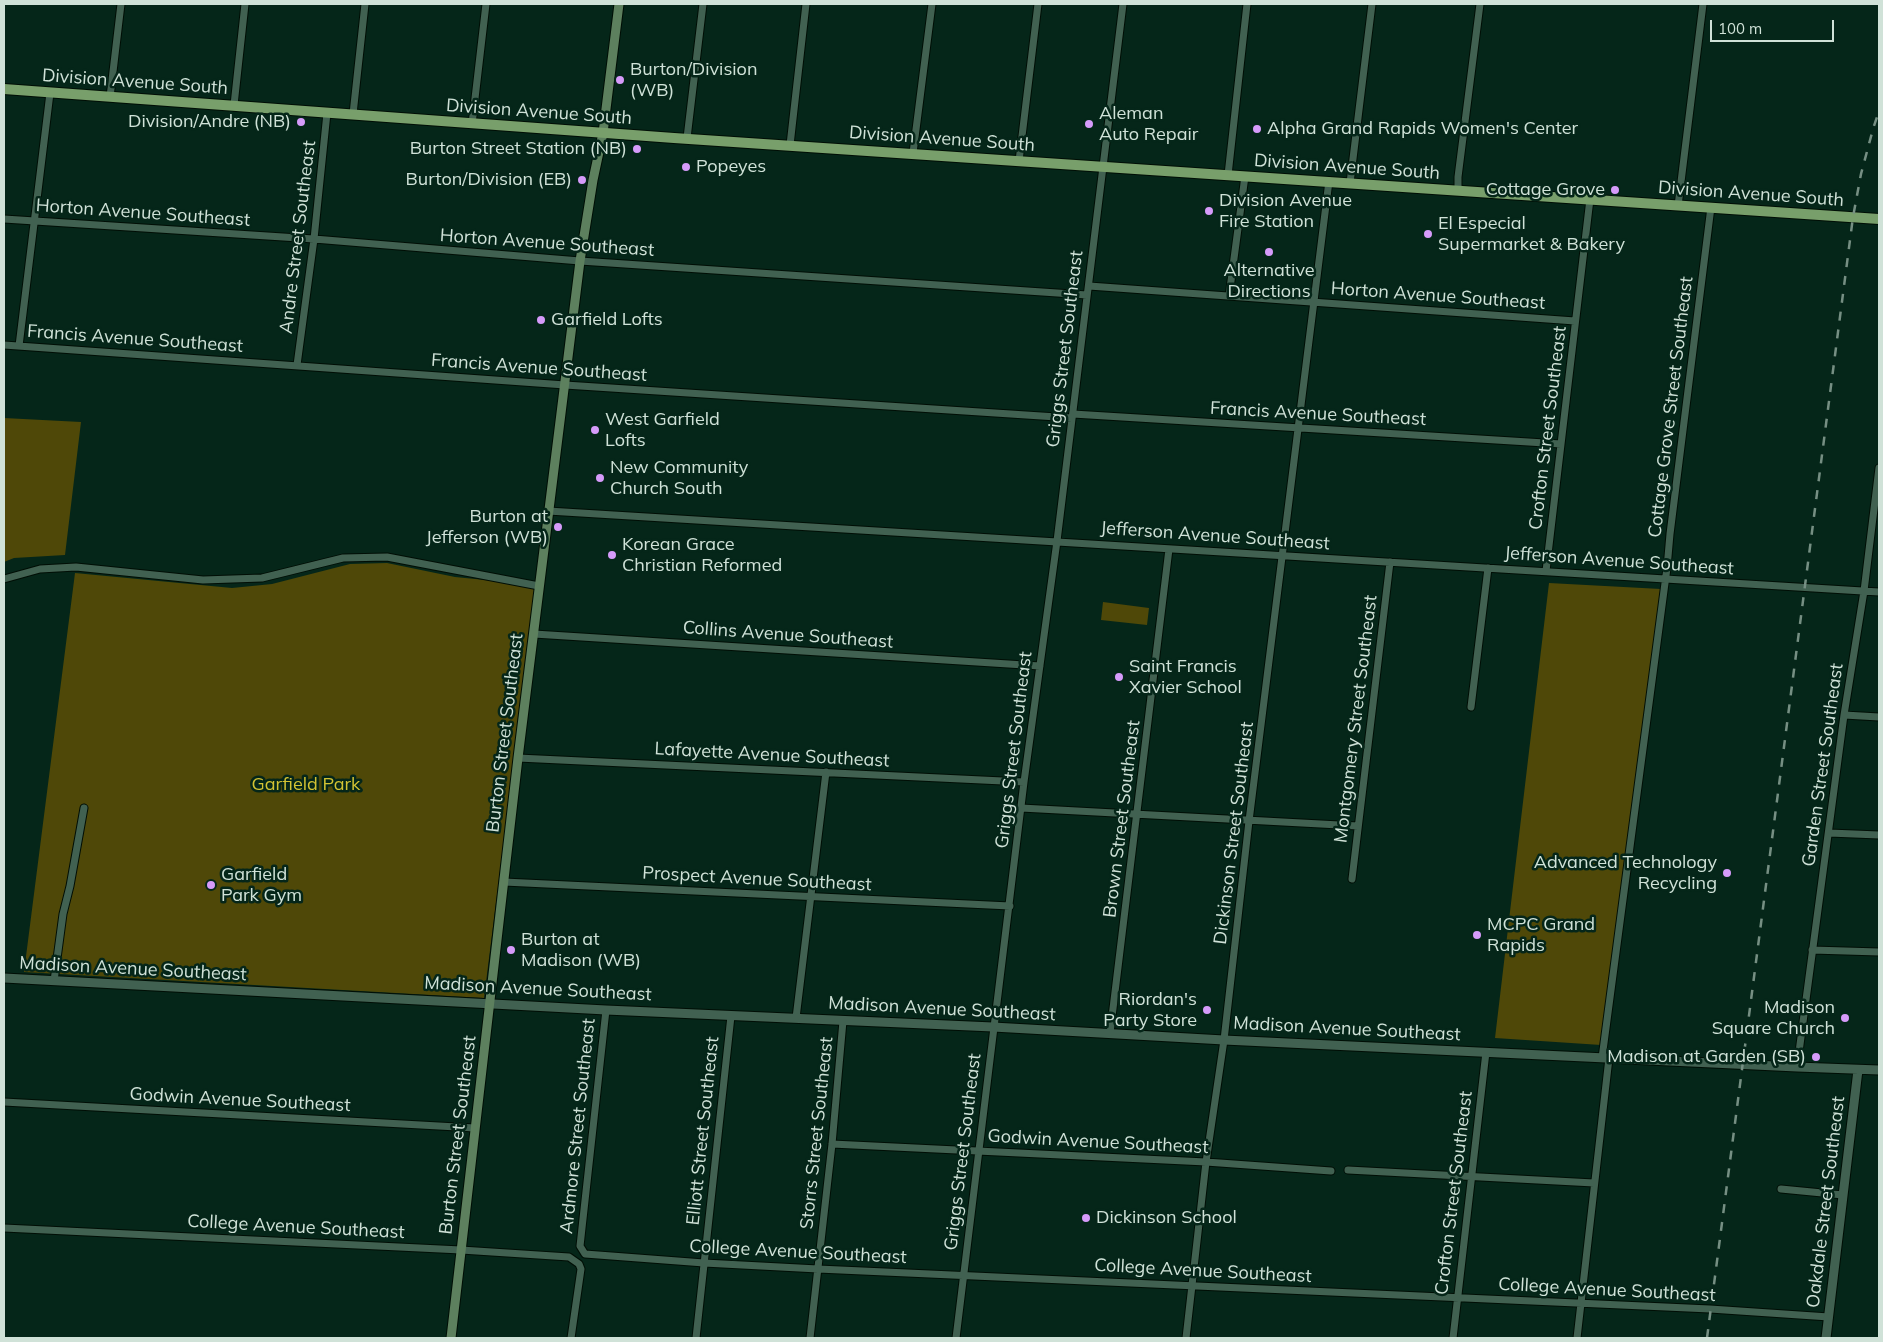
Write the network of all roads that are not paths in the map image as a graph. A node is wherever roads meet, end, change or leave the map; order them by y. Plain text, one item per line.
1 (121, 4) edge
2 (245, 4) edge
3 (365, 4) edge
4 (486, 4) edge
5 (619, 4) edge
6 (703, 4) edge
7 (806, 4) edge
8 (932, 4) edge
9 (1038, 4) edge
10 (1123, 4) edge
11 (1247, 4) edge
12 (1372, 4) edge
13 (1480, 4) edge
14 (1703, 4) edge
15 (4, 89) edge
16 (50, 93) junction
17 (110, 97) junction
18 (234, 105) junction
19 (327, 113) junction
20 (353, 114) junction
21 (472, 124) junction
22 (603, 133) junction
23 (687, 138) junction
24 (790, 146) junction
25 (913, 153) junction
26 (1019, 161) junction
27 (1103, 166) junction
28 (1228, 175) junction
29 (1245, 176) junction
30 (1329, 181) junction
31 (1350, 183) junction
32 (1458, 191) junction
33 (1590, 199) junction
34 (1678, 206) junction
35 (1711, 207) junction
36 (4, 219) edge
37 (1879, 219) edge
38 (35, 221) junction
39 (314, 239) junction
40 (580, 261) junction
41 (1089, 286) junction
42 (1088, 295) junction
43 (1229, 296) junction
44 (1314, 302) junction
45 (1575, 321) junction
46 (4, 345) edge
47 (19, 346) junction
48 (297, 365) junction
49 (565, 385) junction
50 (1072, 416) junction
51 (1299, 428) junction
52 (1561, 444) junction
53 (1879, 468) edge
54 (548, 511) junction
55 (1057, 541) junction
56 (1169, 549) junction
57 (1283, 556) junction
58 (1390, 562) junction
59 (1488, 568) junction
60 (1546, 571) junction
61 (4, 579) edge
62 (1666, 579) junction
63 (539, 586) junction
64 (1864, 591) junction
65 (1879, 592) edge
66 (534, 634) junction
67 (1040, 666) junction
68 (1471, 706) dead end
69 (1844, 715) junction
70 (1879, 717) edge
71 (518, 758) junction
72 (826, 772) junction
73 (1024, 782) junction
74 (84, 808) dead end
75 (1022, 808) junction
76 (1138, 813) junction
77 (1249, 821) junction
78 (1358, 826) junction
79 (1829, 833) junction
80 (1879, 836) edge
81 (1352, 879) dead end
82 (504, 882) junction
83 (812, 897) junction
84 (1010, 906) junction
85 (1812, 950) junction
86 (1879, 952) edge
87 (4, 978) edge
88 (54, 981) junction
89 (489, 1003) junction
90 (606, 1010) junction
91 (731, 1016) junction
92 (796, 1018) junction
93 (843, 1021) junction
94 (993, 1027) junction
95 (1110, 1033) junction
96 (1224, 1040) junction
97 (1486, 1052) junction
98 (1606, 1058) junction
99 (1797, 1068) junction
100 (1858, 1070) junction
101 (1879, 1070) edge
102 (4, 1102) edge
103 (475, 1128) junction
104 (832, 1144) junction
105 (978, 1151) junction
106 (1206, 1162) junction
107 (1331, 1170) dead end
108 (1348, 1170) dead end
109 (1472, 1176) junction
110 (1594, 1183) junction
111 (1781, 1189) dead end
112 (1843, 1195) junction
113 (4, 1228) edge
114 (580, 1246) joint
115 (461, 1250) junction
116 (704, 1263) junction
117 (818, 1269) junction
118 (963, 1276) junction
119 (1192, 1285) junction
120 (1458, 1298) junction
121 (1580, 1304) junction
122 (1829, 1317) junction
123 (451, 1338) edge
124 (571, 1338) edge
125 (696, 1338) edge
126 (810, 1338) edge
127 (956, 1338) edge
128 (1186, 1338) edge
129 (1453, 1338) edge
130 (1577, 1338) edge
131 (1826, 1338) edge

1 - 17 street
2 - 18 street
3 - 20 street
4 - 21 street
5 - 22 main road, Burton Street Southeast
6 - 23 street
7 - 24 street
8 - 25 street
9 - 26 street
10 - 27 street, Griggs Street Southeast
11 - 28 street
12 - 31 street
13 - 32 street
14 - 34 street
15 - 16 main road, Division Avenue South
16 - 17 main road, Division Avenue South
16 - 38 street
17 - 18 main road, Division Avenue South
18 - 19 main road, Division Avenue South
19 - 20 main road, Division Avenue South
19 - 39 street, Andre Street Southeast
20 - 21 main road, Division Avenue South
21 - 22 main road, Division Avenue South
22 - 23 main road, Division Avenue South
22 - 40 main road, Burton Street Southeast
23 - 24 main road, Division Avenue South
24 - 25 main road, Division Avenue South
25 - 26 main road, Division Avenue South
26 - 27 main road, Division Avenue South
27 - 28 main road, Division Avenue South
27 - 41 street, Griggs Street Southeast
28 - 29 main road, Division Avenue South
29 - 30 main road, Division Avenue South
29 - 43 street
30 - 31 main road, Division Avenue South
30 - 44 street, Dickinson Street Southeast
31 - 32 main road, Division Avenue South
32 - 33 main road, Division Avenue South
33 - 34 main road, Division Avenue South
33 - 45 street, Crofton Street Southeast
34 - 35 main road, Division Avenue South
35 - 37 main road, Division Avenue South
35 - 62 street, Cottage Grove Street Southeast
36 - 38 street, Horton Avenue Southeast
38 - 39 street, Horton Avenue Southeast
38 - 47 street
39 - 40 street, Horton Avenue Southeast
39 - 48 street, Andre Street Southeast
40 - 42 street, Horton Avenue Southeast
40 - 49 main road, Burton Street Southeast
41 - 42 street, Griggs Street Southeast
41 - 43 street, Horton Avenue Southeast
42 - 50 street, Griggs Street Southeast
43 - 44 street, Horton Avenue Southeast
44 - 45 street, Horton Avenue Southeast
44 - 51 street, Dickinson Street Southeast
45 - 52 street, Crofton Street Southeast
46 - 47 street, Francis Avenue Southeast
47 - 48 street, Francis Avenue Southeast
48 - 49 street, Francis Avenue Southeast
49 - 50 street, Francis Avenue Southeast
49 - 54 main road, Burton Street Southeast
50 - 51 street, Francis Avenue Southeast
50 - 55 street, Griggs Street Southeast
51 - 52 street, Francis Avenue Southeast
51 - 57 street, Dickinson Street Southeast
52 - 60 street, Crofton Street Southeast
53 - 64 street, Garden Street Southeast
54 - 55 street, Jefferson Avenue Southeast
54 - 63 main road, Burton Street Southeast
55 - 56 street, Jefferson Avenue Southeast
55 - 67 street, Griggs Street Southeast
56 - 57 street, Jefferson Avenue Southeast
56 - 76 street, Brown Street Southeast
57 - 58 street, Jefferson Avenue Southeast
57 - 77 street, Dickinson Street Southeast
58 - 59 street, Jefferson Avenue Southeast
58 - 78 street, Montgomery Street Southeast
59 - 60 street, Jefferson Avenue Southeast
59 - 68 street
60 - 62 street, Jefferson Avenue Southeast
61 - 63 street
62 - 64 street, Jefferson Avenue Southeast
62 - 98 street, Cottage Grove Street Southeast
63 - 66 main road, Burton Street Southeast
64 - 65 street, Jefferson Avenue Southeast
64 - 69 street, Garden Street Southeast
66 - 67 street, Collins Avenue Southeast
66 - 71 main road, Burton Street Southeast
67 - 73 street, Griggs Street Southeast
69 - 70 street
69 - 79 street, Garden Street Southeast
71 - 72 street, Lafayette Avenue Southeast
71 - 82 main road, Burton Street Southeast
72 - 73 street, Lafayette Avenue Southeast
72 - 83 street
73 - 75 street, Griggs Street Southeast
74 - 88 street
75 - 76 street
75 - 84 street, Griggs Street Southeast
76 - 77 street
76 - 95 street, Brown Street Southeast
77 - 78 street
77 - 96 street, Dickinson Street Southeast
78 - 81 street, Montgomery Street Southeast
79 - 80 street
79 - 85 street, Garden Street Southeast
82 - 83 street, Prospect Avenue Southeast
82 - 89 main road, Burton Street Southeast
83 - 84 street, Prospect Avenue Southeast
83 - 92 street
84 - 94 street, Griggs Street Southeast
85 - 86 street
85 - 99 street, Garden Street Southeast
87 - 88 street, Madison Avenue Southeast
88 - 89 street, Madison Avenue Southeast
89 - 90 street, Madison Avenue Southeast
89 - 103 main road, Burton Street Southeast
90 - 91 street, Madison Avenue Southeast
90 - 114 street, Ardmore Street Southeast
91 - 92 street, Madison Avenue Southeast
91 - 116 street, Elliott Street Southeast
92 - 93 street, Madison Avenue Southeast
93 - 94 street, Madison Avenue Southeast
93 - 104 street, Storrs Street Southeast
94 - 95 street, Madison Avenue Southeast
94 - 105 street, Griggs Street Southeast
95 - 96 street, Madison Avenue Southeast
96 - 97 street, Madison Avenue Southeast
96 - 106 street, Dickinson Street Southeast
97 - 98 street, Madison Avenue Southeast
97 - 109 street, Crofton Street Southeast
98 - 99 street, Madison Avenue Southeast
98 - 110 street, Cottage Grove Street Southeast
99 - 100 street, Madison Avenue Southeast
100 - 101 street, Madison Avenue Southeast
100 - 112 street, Oakdale Street Southeast
102 - 103 street, Godwin Avenue Southeast
103 - 115 main road, Burton Street Southeast
104 - 105 street, Godwin Avenue Southeast
104 - 117 street, Storrs Street Southeast
105 - 106 street, Godwin Avenue Southeast
105 - 118 street, Griggs Street Southeast
106 - 107 street, Godwin Avenue Southeast
106 - 119 street, Dickinson Street Southeast
108 - 109 street
109 - 110 street
109 - 120 street, Crofton Street Southeast
110 - 121 street, Cottage Grove Street Southeast
111 - 112 street
112 - 122 street, Oakdale Street Southeast
113 - 115 street, College Avenue Southeast
114 - 116 street, College Avenue Southeast
115 - 123 main road, Burton Street Southeast
115 - 124 street, College Avenue Southeast
116 - 117 street, College Avenue Southeast
116 - 125 street, Elliott Street Southeast
117 - 118 street, College Avenue Southeast
117 - 126 street, Storrs Street Southeast
118 - 119 street, College Avenue Southeast
118 - 127 street, Griggs Street Southeast
119 - 120 street, College Avenue Southeast
119 - 128 street, Dickinson Street Southeast
120 - 121 street, College Avenue Southeast
120 - 129 street, Crofton Street Southeast
121 - 122 street, College Avenue Southeast
121 - 130 street, Cottage Grove Street Southeast
122 - 131 street, Oakdale Street Southeast

